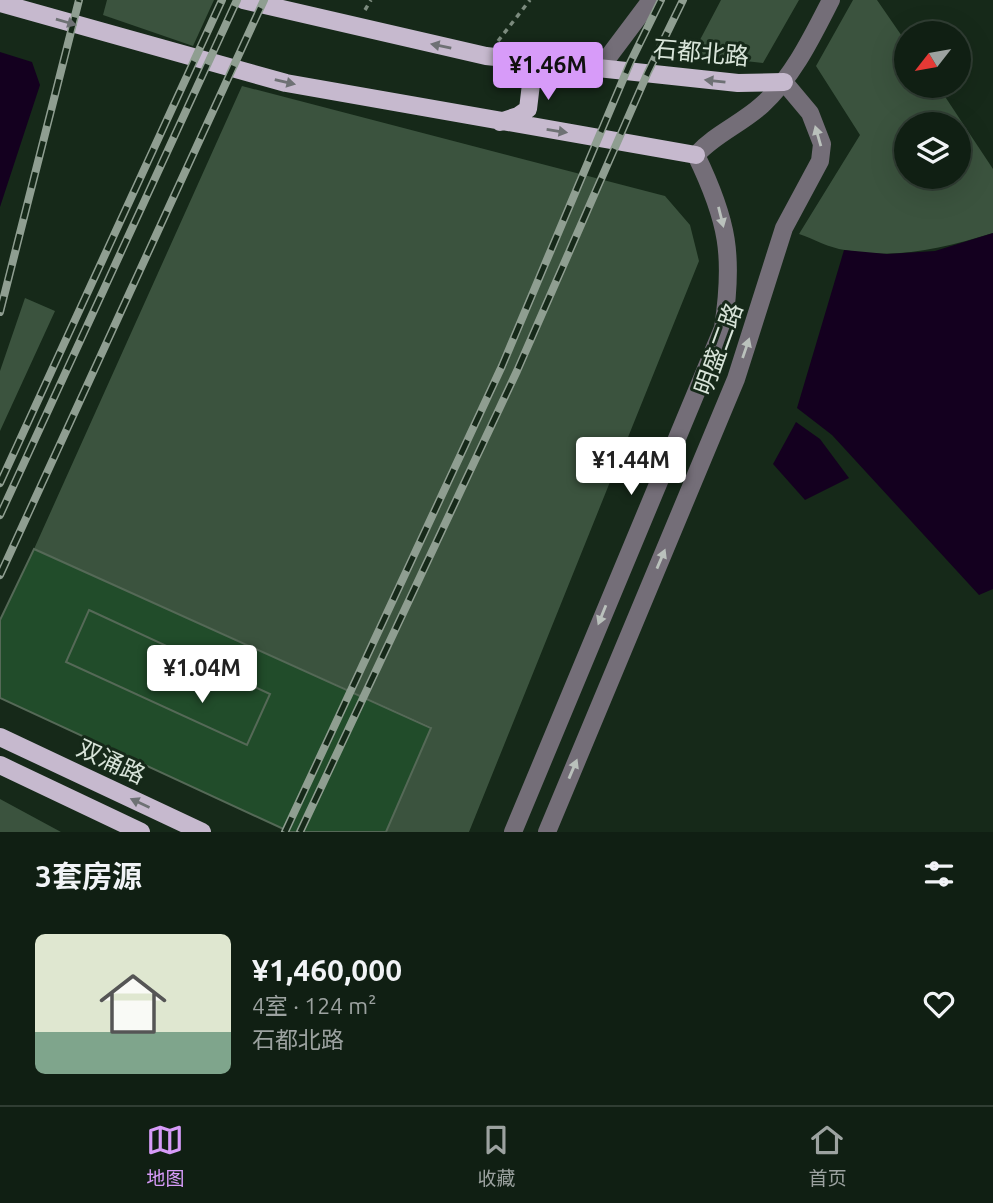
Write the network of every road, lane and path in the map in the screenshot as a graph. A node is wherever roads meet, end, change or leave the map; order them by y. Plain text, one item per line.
1 (243, 0) edge
2 (530, 0) edge
3 (651, 0) edge
4 (831, 0) edge
5 (0, 4) edge
6 (486, 56) junction
7 (514, 59) junction
8 (600, 68) junction
9 (783, 82) junction
10 (500, 122) junction
11 (696, 155) junction
12 (0, 737) edge
13 (0, 765) edge
14 (141, 832) edge
15 (202, 832) edge
16 (513, 832) edge
17 (547, 832) edge

6 -> 1 main road, 石都北路
2 - 6 path
3 - 8 street
4 - 9 street
5 -> 10 main road
6 - 7 main road, 石都北路
7 - 8 main road, 石都北路
7 - 10 main road
9 -> 8 main road, 石都北路
9 - 11 street
17 -> 9 street, 明盛二路
10 -> 11 main road
11 -> 16 street, 明盛二路
15 -> 12 main road, 双涌路
13 - 14 main road, 双涌路

